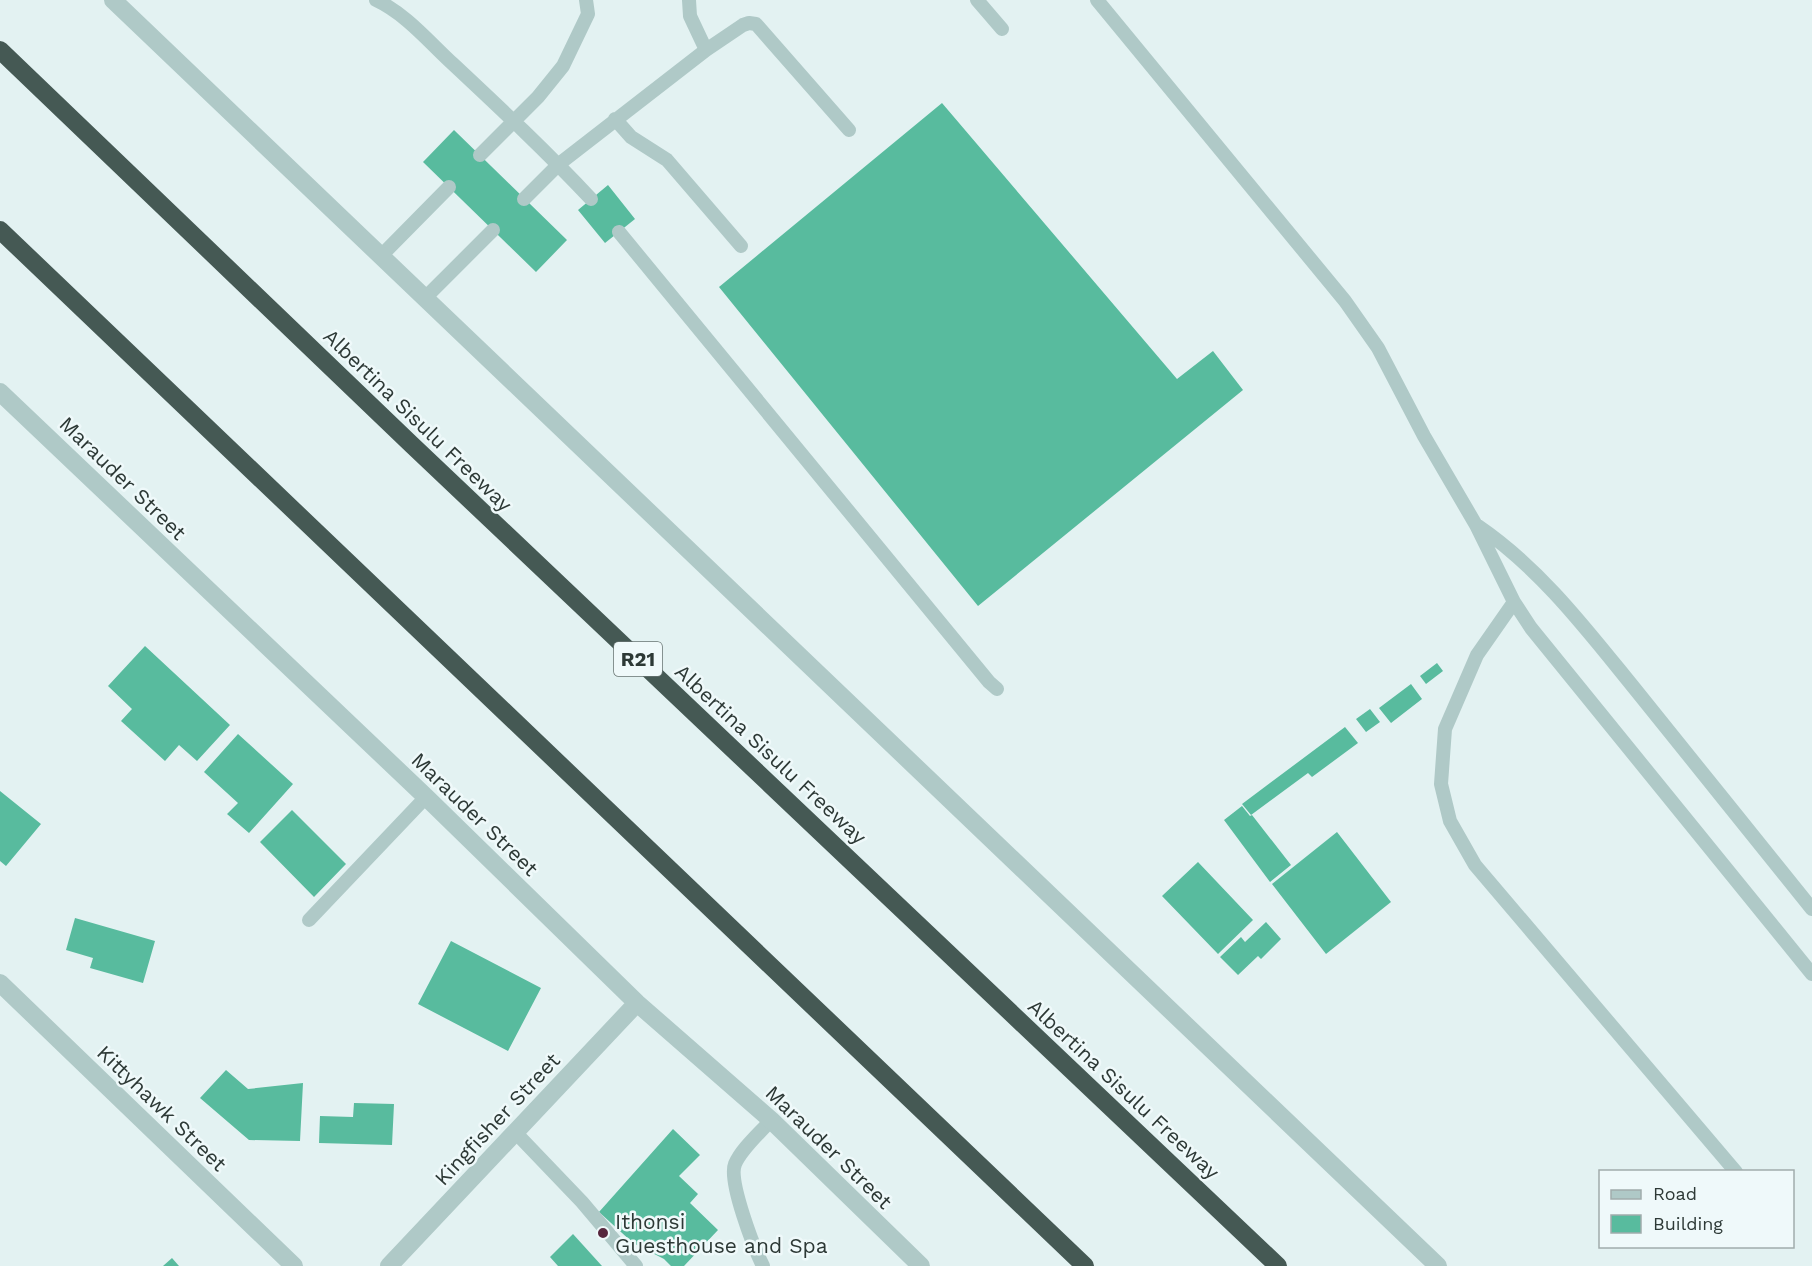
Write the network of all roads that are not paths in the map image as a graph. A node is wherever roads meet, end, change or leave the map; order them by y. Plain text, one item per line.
1 (113, 0) edge
2 (586, 0) edge
3 (689, 0) edge
4 (976, 0) edge
5 (1097, 0) edge
6 (384, 2) edge
7 (1002, 29) dead end
8 (0, 50) edge
9 (706, 50) junction
10 (615, 119) junction
11 (514, 121) junction
12 (849, 130) dead end
13 (480, 155) dead end
14 (558, 164) junction
15 (449, 187) dead end
16 (524, 199) dead end
17 (591, 199) dead end
18 (0, 230) edge
19 (493, 230) dead end
20 (619, 232) dead end
21 (741, 246) dead end
22 (381, 256) junction
23 (425, 298) junction
24 (0, 392) edge
25 (1476, 525) junction
26 (1514, 602) junction
27 (997, 689) dead end
28 (426, 797) junction
29 (1812, 909) edge
30 (309, 920) dead end
31 (1812, 974) edge
32 (0, 983) edge
33 (637, 1003) junction
34 (771, 1120) junction
35 (515, 1132) junction
36 (1734, 1170) edge
37 (294, 1266) edge
38 (389, 1266) edge
39 (636, 1266) edge
40 (763, 1266) edge
41 (921, 1266) edge
42 (1085, 1266) edge
43 (1278, 1266) edge
44 (1438, 1266) edge

1 - 22 street
2 - 11 lane
3 - 9 lane
4 - 7 lane
5 - 25 lane
6 - 11 lane
8 - 43 highway, Albertina Sisulu Freeway / R21
9 - 10 lane
9 - 12 lane
10 - 14 lane
10 - 21 lane
11 - 13 lane
11 - 14 lane
14 - 16 lane
14 - 17 lane
15 - 22 lane
18 - 42 highway
19 - 23 lane
20 - 27 lane
22 - 23 street
23 - 44 street
24 - 28 street, Marauder Street
25 - 26 lane
25 - 29 lane
26 - 31 lane
26 - 36 lane
28 - 30 lane
28 - 33 street, Marauder Street
32 - 37 street, Kittyhawk Street
33 - 34 street, Marauder Street
33 - 35 street, Kingfisher Street
34 - 40 lane
34 - 41 street, Marauder Street
35 - 38 street, Kingfisher Street
35 - 39 lane

